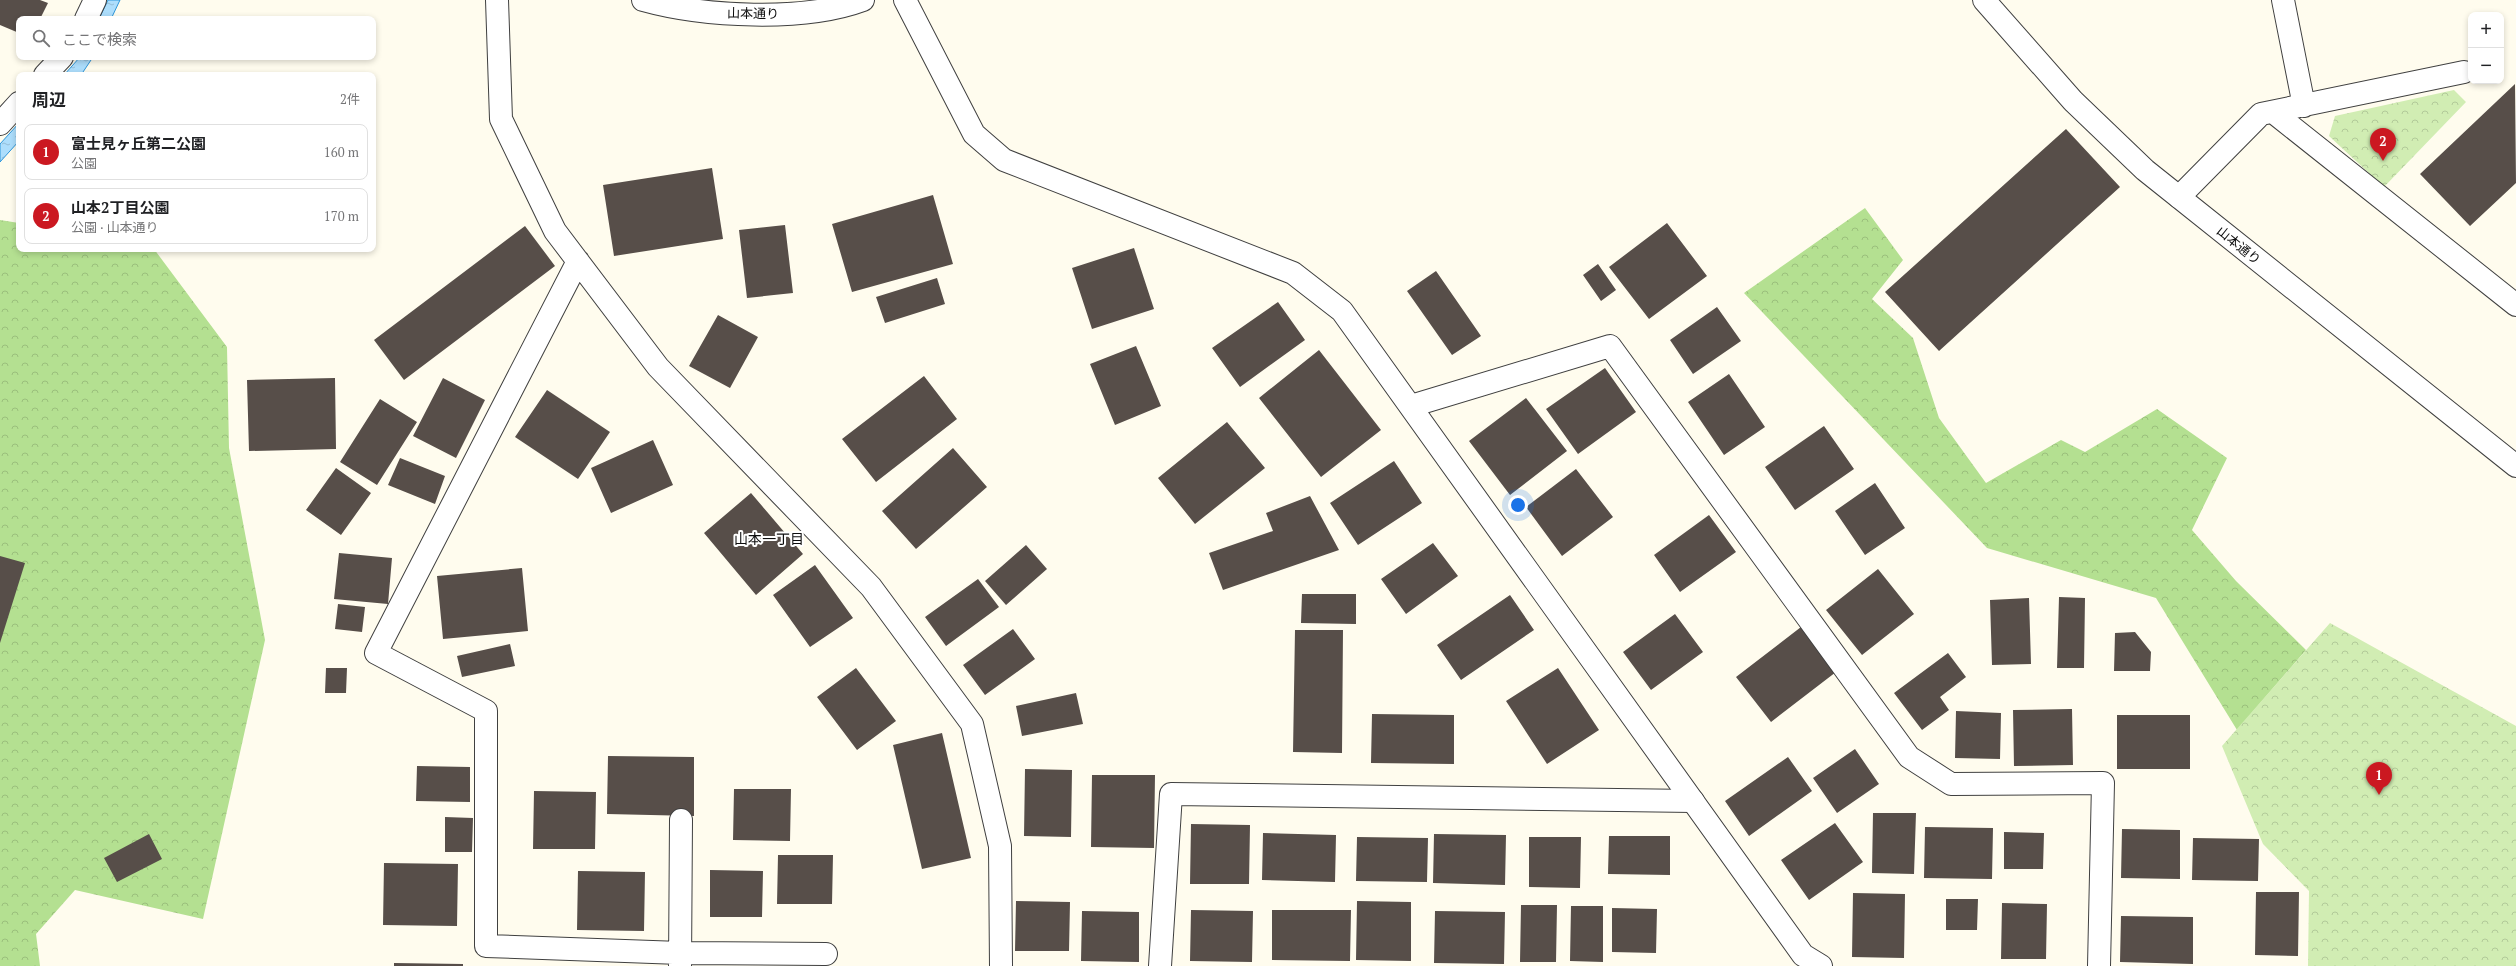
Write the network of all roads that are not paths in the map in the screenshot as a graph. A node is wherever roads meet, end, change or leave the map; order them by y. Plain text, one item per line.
1 (95, 0) edge
2 (497, 0) edge
3 (643, 0) edge
4 (863, 0) edge
5 (905, 0) edge
6 (1984, 0) edge
7 (2283, 0) edge
8 (87, 16) edge
9 (59, 60) edge
10 (48, 72) edge
11 (2464, 72) dead end
12 (16, 106) edge
13 (2304, 106) junction
14 (2273, 112) junction
15 (0, 124) edge
16 (2179, 197) junction
17 (578, 261) junction
18 (2516, 305) edge
19 (1411, 406) junction
20 (2516, 466) edge
21 (1693, 801) junction
22 (681, 820) dead end
23 (826, 954) dead end
24 (680, 960) edge
25 (1001, 966) edge
26 (1160, 966) edge
27 (1821, 966) edge
28 (2099, 966) edge

1 - 8 street
2 - 17 street
3 - 4 street, 山本通り
5 - 19 street
6 - 16 street, 山本通り
7 - 13 street
9 - 10 street
11 - 13 street
12 - 15 street
13 - 14 street
14 - 16 street
14 - 18 street
16 - 20 street, 山本通り
17 - 24 street
17 - 25 street
19 - 21 street
19 - 28 street
21 - 26 street
21 - 27 street
22 - 24 street
23 - 24 street

